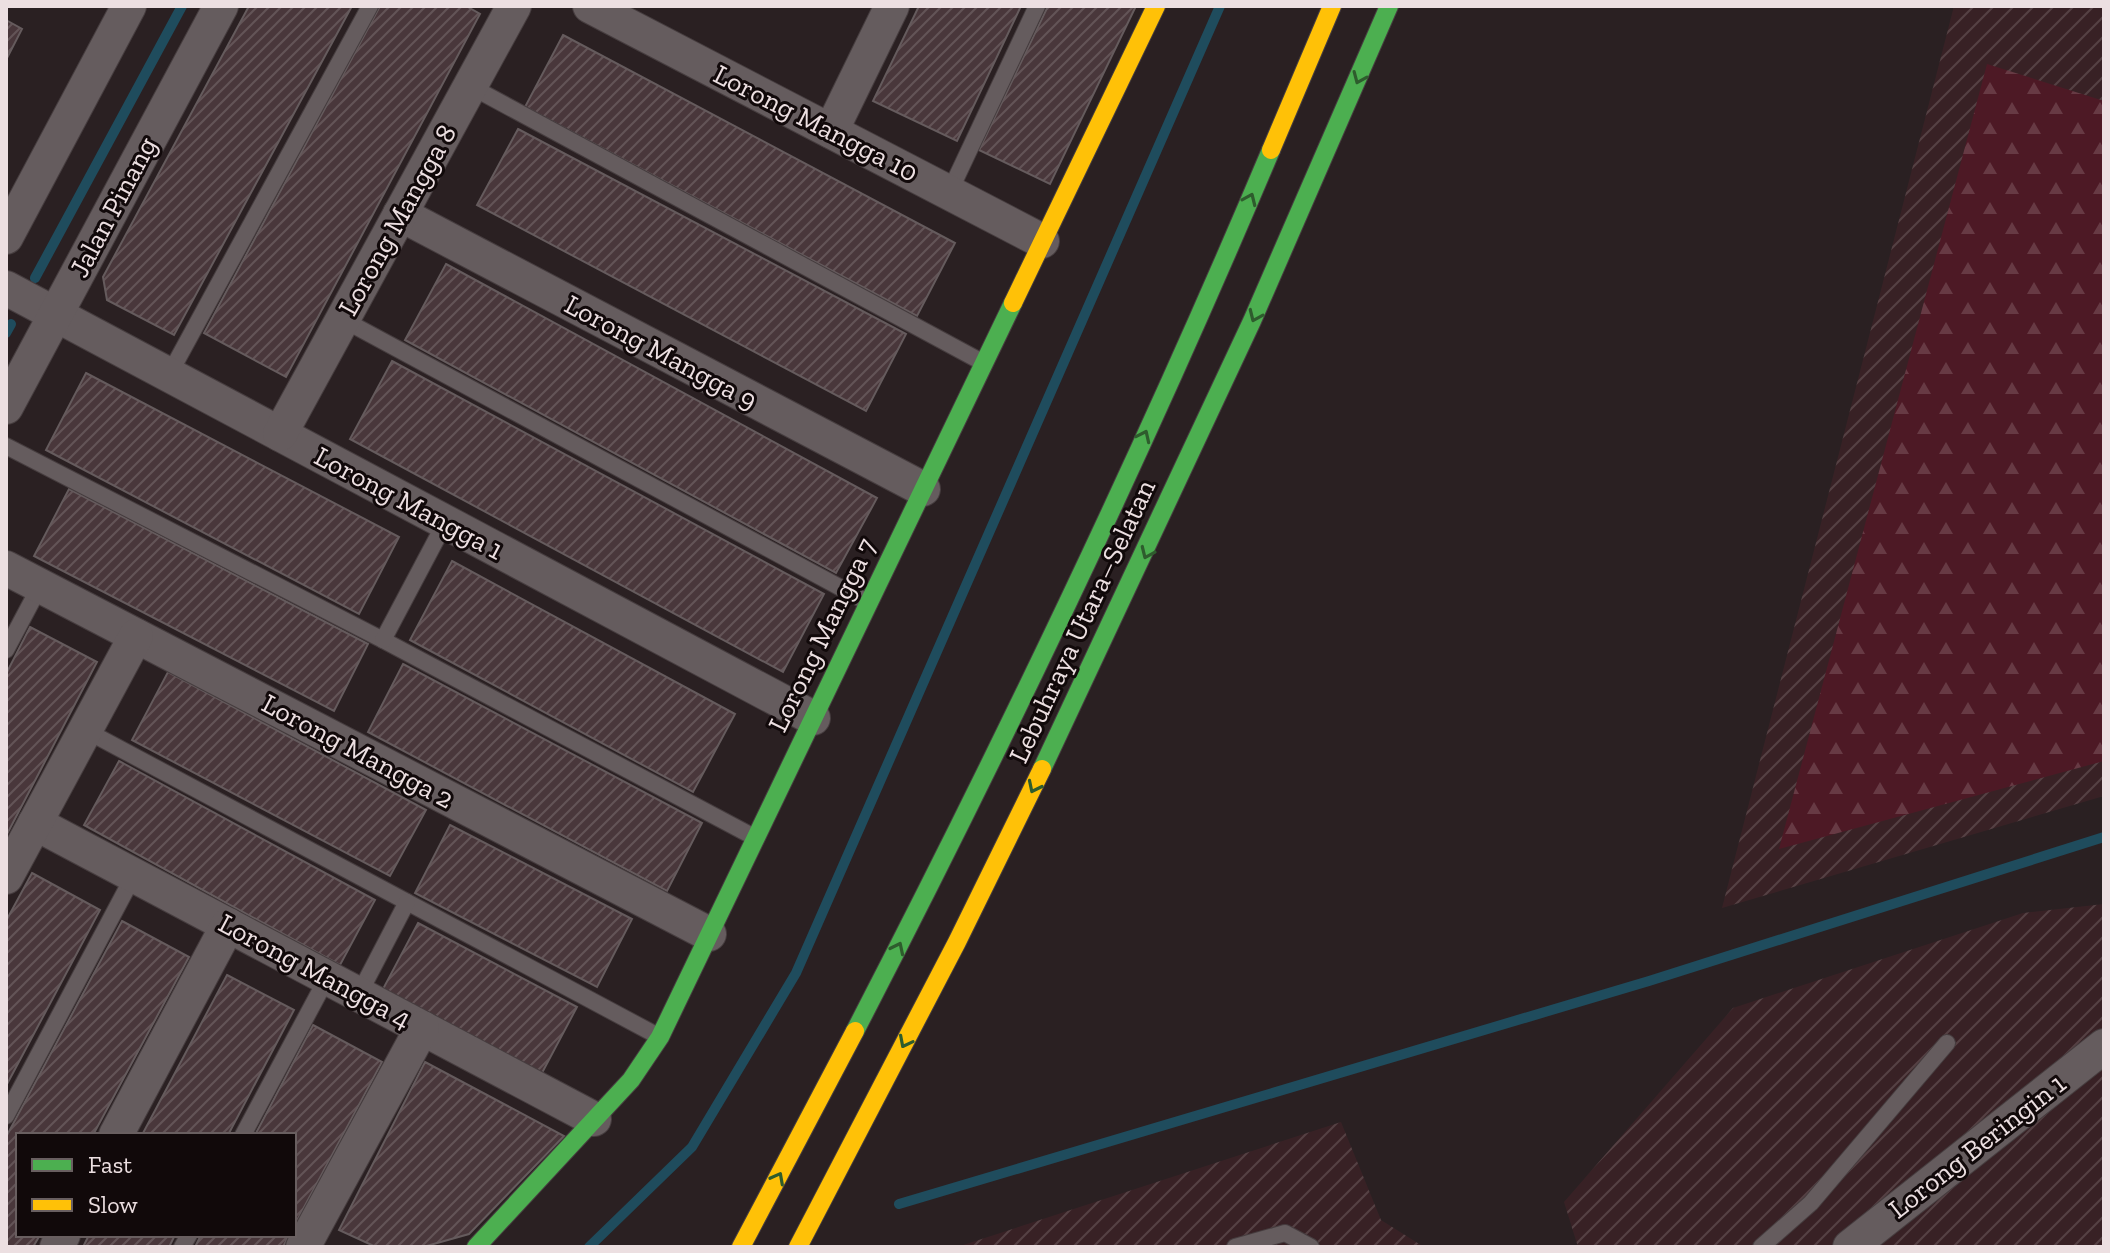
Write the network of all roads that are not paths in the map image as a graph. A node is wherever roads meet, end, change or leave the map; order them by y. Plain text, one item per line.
1 (129, 6) edge
2 (221, 6) edge
3 (370, 6) edge
4 (514, 6) edge
5 (590, 6) edge
6 (892, 6) edge
7 (1037, 6) edge
8 (1156, 6) edge
9 (1332, 6) edge
10 (1389, 6) edge
11 (470, 86) junction
12 (831, 131) junction
13 (949, 193) junction
14 (400, 214) junction
15 (6, 237) edge
16 (1042, 241) junction
17 (6, 288) edge
18 (56, 315) junction
19 (342, 319) junction
20 (983, 363) junction
21 (170, 373) junction
22 (6, 407) edge
23 (280, 434) junction
24 (6, 446) edge
25 (923, 489) junction
26 (445, 523) junction
27 (6, 568) edge
28 (40, 586) junction
29 (868, 603) junction
30 (136, 636) junction
31 (383, 640) junction
32 (6, 650) edge
33 (813, 718) junction
34 (85, 730) junction
35 (35, 823) junction
36 (756, 838) junction
37 (134, 875) junction
38 (6, 877) edge
39 (407, 902) junction
40 (228, 925) junction
41 (709, 934) junction
42 (327, 978) junction
43 (359, 994) junction
44 (422, 1028) junction
45 (660, 1037) junction
46 (1947, 1043) dead end
47 (2104, 1046) edge
48 (6, 1116) edge
49 (594, 1119) junction
50 (117, 1133) edge
51 (244, 1133) edge
52 (303, 1247) edge
53 (476, 1247) edge
54 (741, 1247) edge
55 (798, 1247) edge
56 (1235, 1247) edge
57 (1311, 1247) edge
58 (1761, 1247) edge
59 (1850, 1247) edge

1 - 15 street
2 - 18 street, Jalan Pinang
3 - 21 lane
4 - 11 street, Lorong Mangga 8
5 - 12 street, Lorong Mangga 10
6 - 12 street
7 - 13 lane
8 - 16 main road, Lorong Mangga 7
54 -> 9 main road, Lebuhraya Utara–Selatan
10 -> 55 main road, Lebuhraya Utara–Selatan
11 - 14 street, Lorong Mangga 8
11 - 20 lane
12 - 13 street, Lorong Mangga 10
13 - 16 street, Lorong Mangga 10
14 - 19 street, Lorong Mangga 8
14 - 25 street, Lorong Mangga 9
16 - 20 main road, Lorong Mangga 7
17 - 18 street, Lorong Mangga 1
18 - 21 street, Lorong Mangga 1
18 - 22 street, Jalan Pinang
19 - 23 street, Lorong Mangga 8
19 - 29 lane
20 - 25 main road, Lorong Mangga 7
21 - 23 street, Lorong Mangga 1
23 - 26 street, Lorong Mangga 1
24 - 31 lane
25 - 29 main road, Lorong Mangga 7
26 - 31 lane
26 - 33 street, Lorong Mangga 1
27 - 28 street, Lorong Mangga 2
28 - 30 street, Lorong Mangga 2
28 - 32 lane
29 - 33 main road, Lorong Mangga 7
30 - 34 street
30 - 41 street, Lorong Mangga 2
31 - 36 lane
33 - 36 main road, Lorong Mangga 7
34 - 35 street
34 - 39 lane
35 - 37 street, Lorong Mangga 4
35 - 38 street
36 - 41 main road, Lorong Mangga 7
37 - 40 street, Lorong Mangga 4
37 - 48 lane
39 - 43 lane
39 - 45 lane
40 - 42 street, Lorong Mangga 4
40 - 50 street
41 - 45 main road, Lorong Mangga 7
42 - 43 street, Lorong Mangga 4
42 - 51 lane
43 - 44 street, Lorong Mangga 4
44 - 49 street, Lorong Mangga 4
44 - 52 street
45 - 49 main road, Lorong Mangga 7
46 - 58 lane
47 - 59 street, Lorong Beringin 1
49 - 53 main road, Lorong Mangga 7
56 - 57 lane

